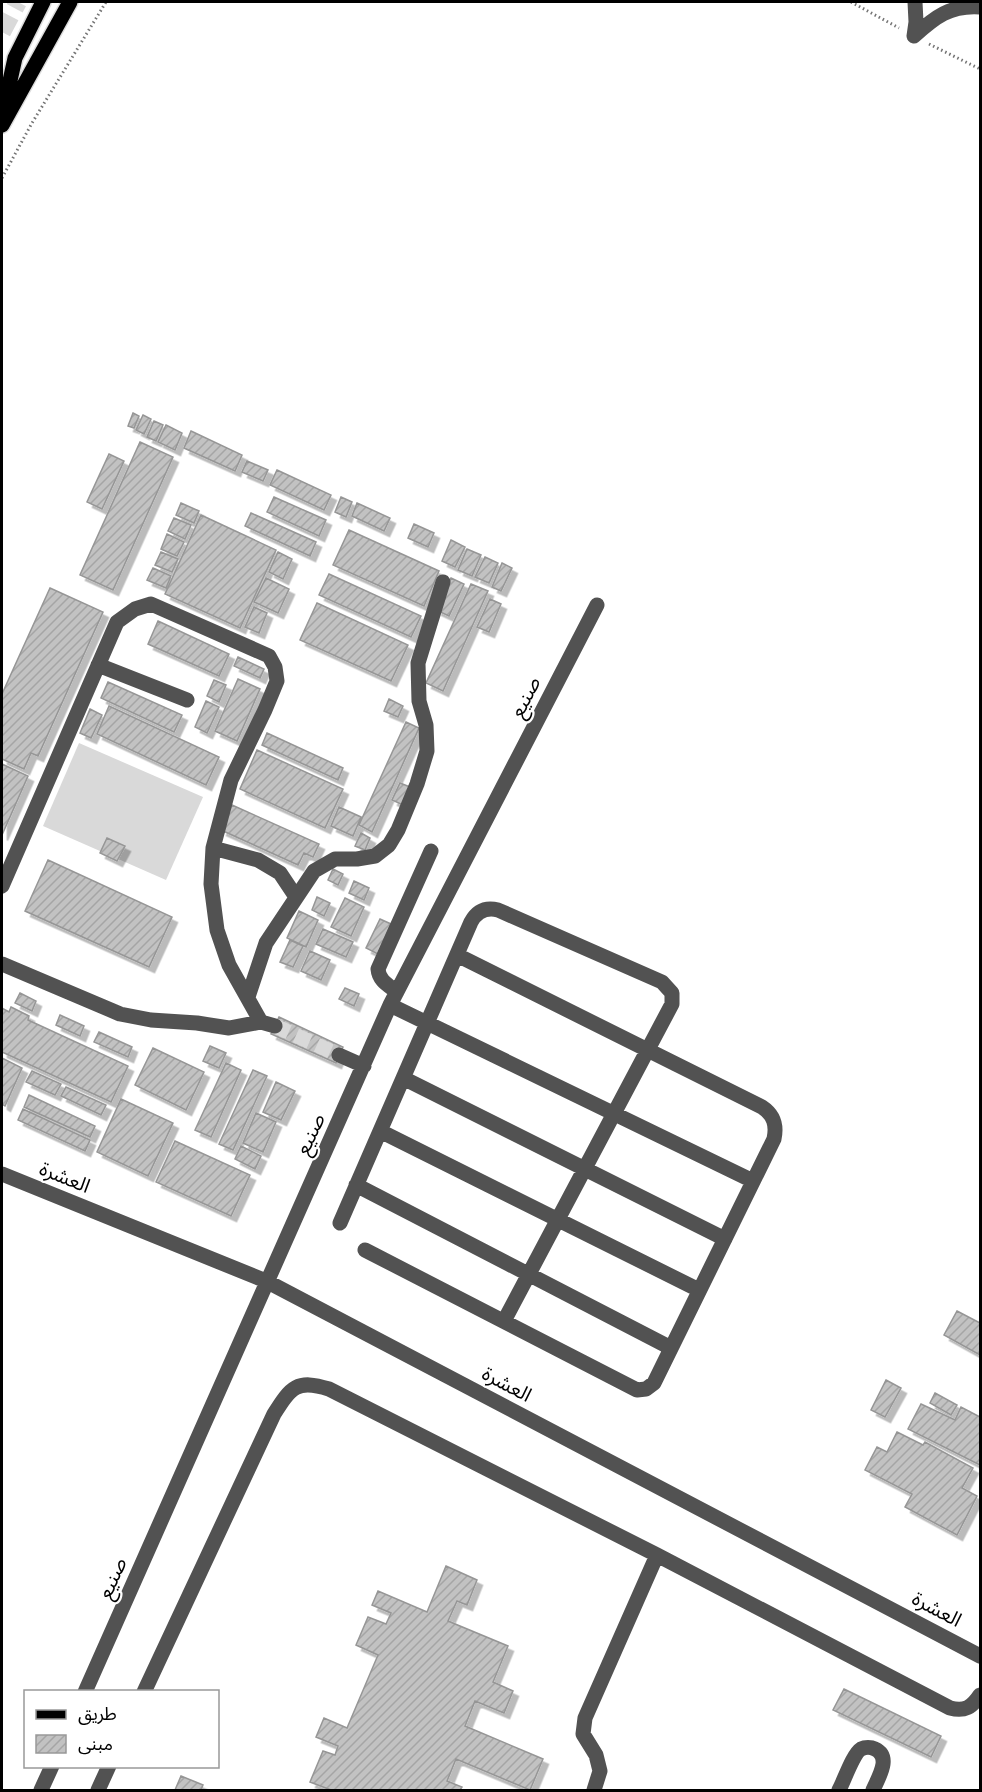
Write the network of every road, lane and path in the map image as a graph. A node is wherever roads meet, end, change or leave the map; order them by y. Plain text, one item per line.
1 (43, 2) edge
2 (70, 2) edge
3 (106, 2) edge
4 (915, 2) edge
5 (974, 2) edge
6 (981, 6) edge
7 (2, 117) edge
8 (2, 125) edge
9 (2, 178) edge
10 (443, 582) dead end
11 (597, 605) dead end
12 (98, 665) junction
13 (186, 700) dead end
14 (213, 848) junction
15 (431, 851) dead end
16 (2, 886) edge
17 (296, 897) junction
18 (457, 955) junction
19 (2, 964) edge
20 (248, 997) junction
21 (393, 999) junction
22 (427, 1022) junction
23 (648, 1050) junction
24 (339, 1055) tunnel mouth
25 (364, 1066) junction
26 (403, 1078) junction
27 (614, 1113) junction
28 (380, 1131) junction
29 (585, 1169) junction
30 (2, 1174) edge
31 (753, 1181) junction
32 (357, 1185) junction
33 (558, 1220) junction
34 (340, 1223) dead end
35 (725, 1239) junction
36 (365, 1250) dead end
37 (528, 1274) junction
38 (266, 1281) junction
39 (699, 1290) junction
40 (504, 1321) junction
41 (671, 1348) junction
42 (657, 1556) junction
43 (981, 1656) edge
44 (86, 1690) edge
45 (145, 1690) edge
46 (981, 1695) edge
47 (52, 1768) edge
48 (109, 1768) edge
49 (41, 1791) edge
50 (98, 1791) edge
51 (594, 1791) edge
52 (839, 1791) edge
53 (873, 1791) edge

1 - 7 main road
2 - 8 main road
3 - 9 path
4 - 6 street
5 - 6 street
10 - 17 street
11 - 21 street, صنيع
12 - 13 street
12 - 14 street
12 - 16 street
14 - 17 street
14 - 20 street
15 - 21 street
17 - 20 street
18 - 22 street
18 - 23 street
18 - 23 street
19 - 20 street
21 - 22 street
21 - 25 street, صنيع
22 - 26 street
22 - 27 street
23 - 27 street
23 - 31 street
24 - 25 street
25 - 38 street, صنيع
26 - 28 street
26 - 29 street
27 - 29 street
27 - 31 street
28 - 32 street
28 - 33 street
29 - 33 street
29 - 35 street
30 - 38 street, العشرة
31 - 35 street
32 - 34 street
32 - 37 street
33 - 37 street
33 - 39 street
35 - 39 street
36 - 40 street
37 - 40 street
37 - 41 street
38 - 43 street, العشرة
38 - 44 street, صنيع
39 - 41 street
40 - 41 street
42 - 45 street
42 - 46 street
42 - 51 street
47 - 49 street
48 - 50 street
52 - 53 street

